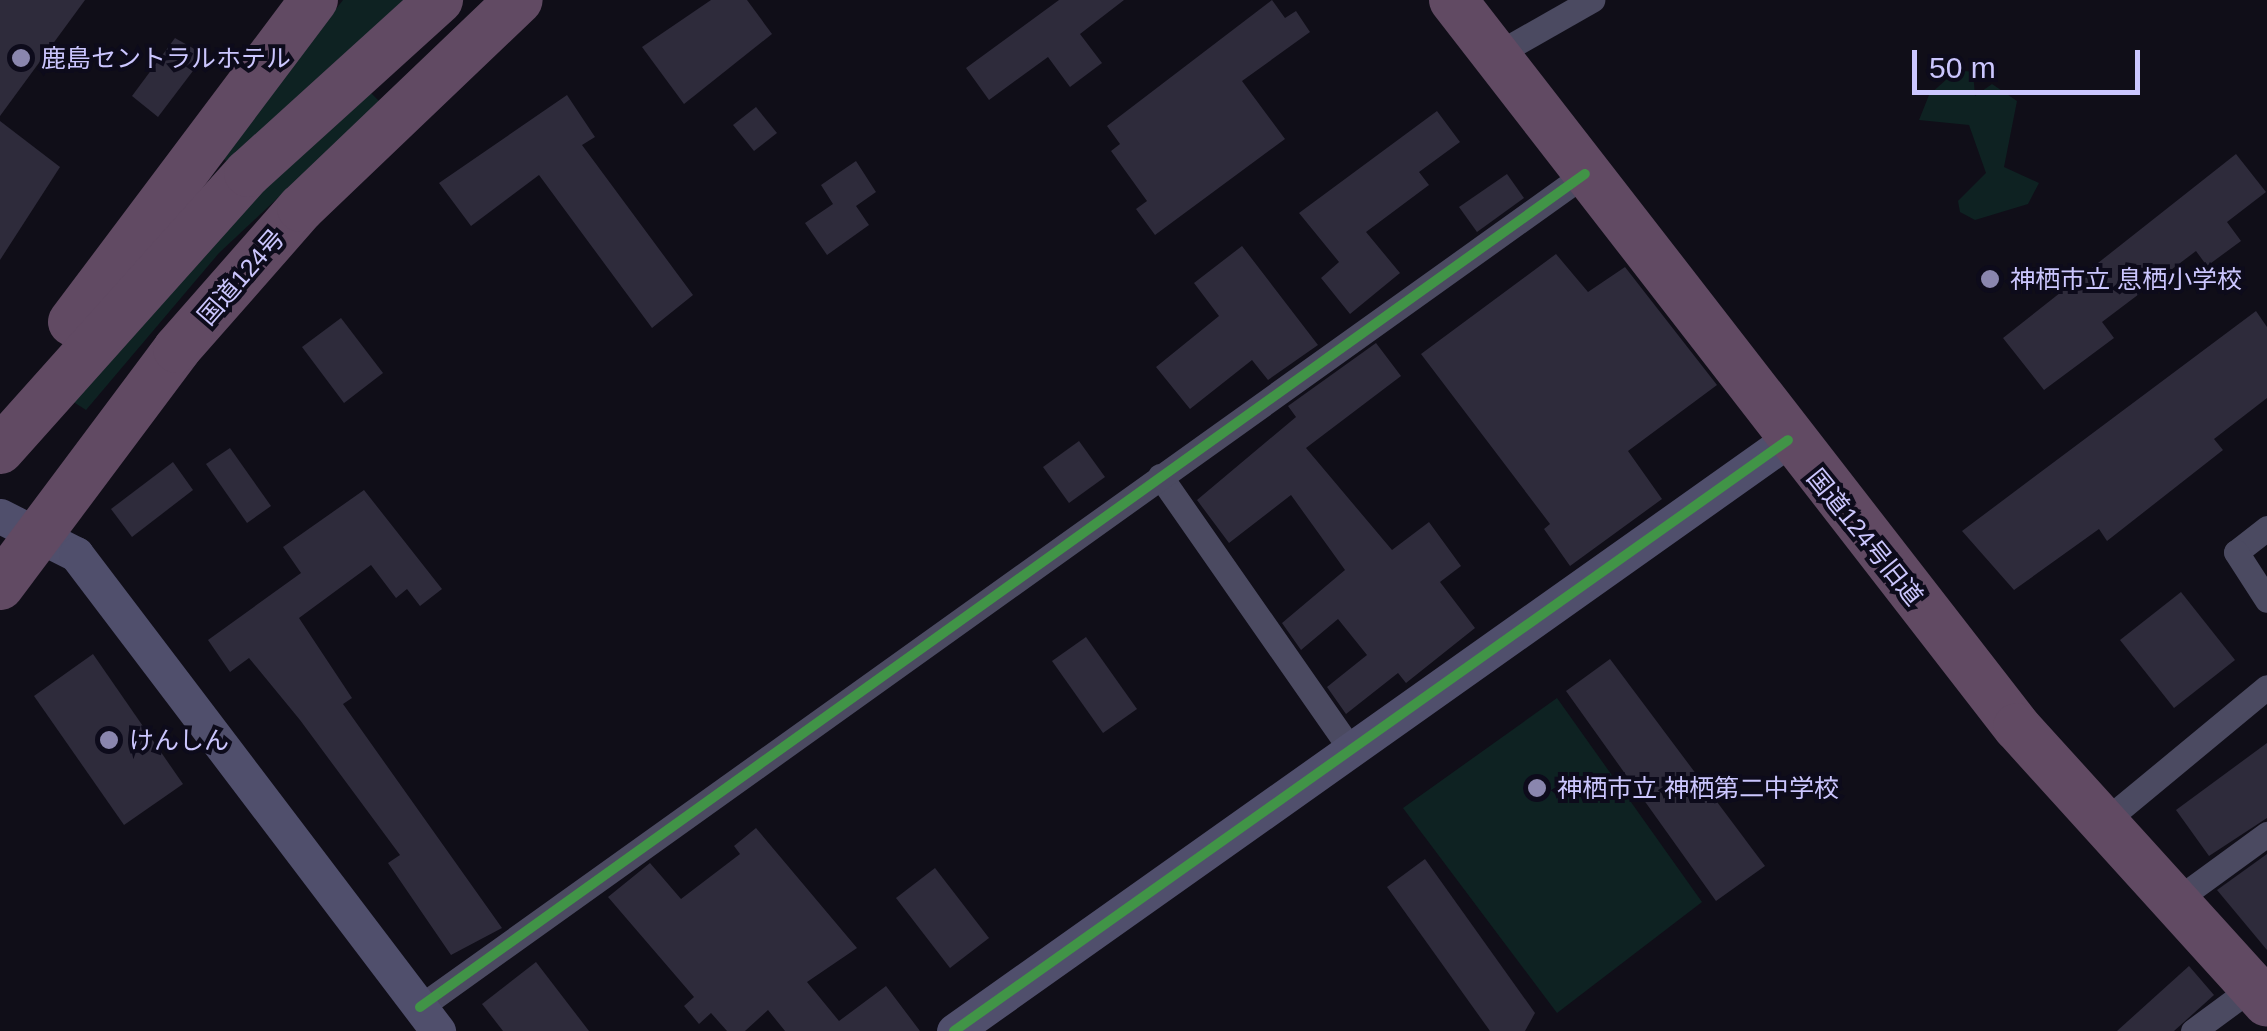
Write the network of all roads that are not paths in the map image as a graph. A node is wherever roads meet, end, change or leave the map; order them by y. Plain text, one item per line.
1 (314, 0) edge
2 (440, 0) edge
3 (519, 0) edge
4 (1453, 0) edge
5 (1592, 0) edge
6 (1495, 55) junction
7 (1585, 174) junction
8 (0, 428) edge
9 (1788, 440) junction
10 (0, 450) edge
11 (1160, 476) junction
12 (19, 525) edge
13 (2267, 528) edge
14 (0, 586) edge
15 (2267, 600) edge
16 (2267, 687) edge
17 (1349, 747) junction
18 (2105, 822) junction
19 (2267, 834) edge
20 (2176, 901) junction
21 (2260, 995) edge
22 (429, 1019) edge
23 (954, 1031) edge
24 (2193, 1031) edge

1 - 8 highway
2 - 10 highway
3 - 12 highway, 国道124号
4 - 6 highway, 国道124号旧道
5 - 6 street
6 - 7 highway, 国道124号旧道
7 - 9 highway, 国道124号旧道
7 - 11 street
9 - 17 street
9 - 18 highway, 国道124号旧道
11 - 17 street
11 - 22 street
12 - 14 highway, 国道124号
12 - 22 street
13 - 15 street
16 - 18 street
17 - 23 street
18 - 20 highway, 国道124号旧道
19 - 20 street
20 - 21 highway, 国道124号旧道
21 - 24 street

